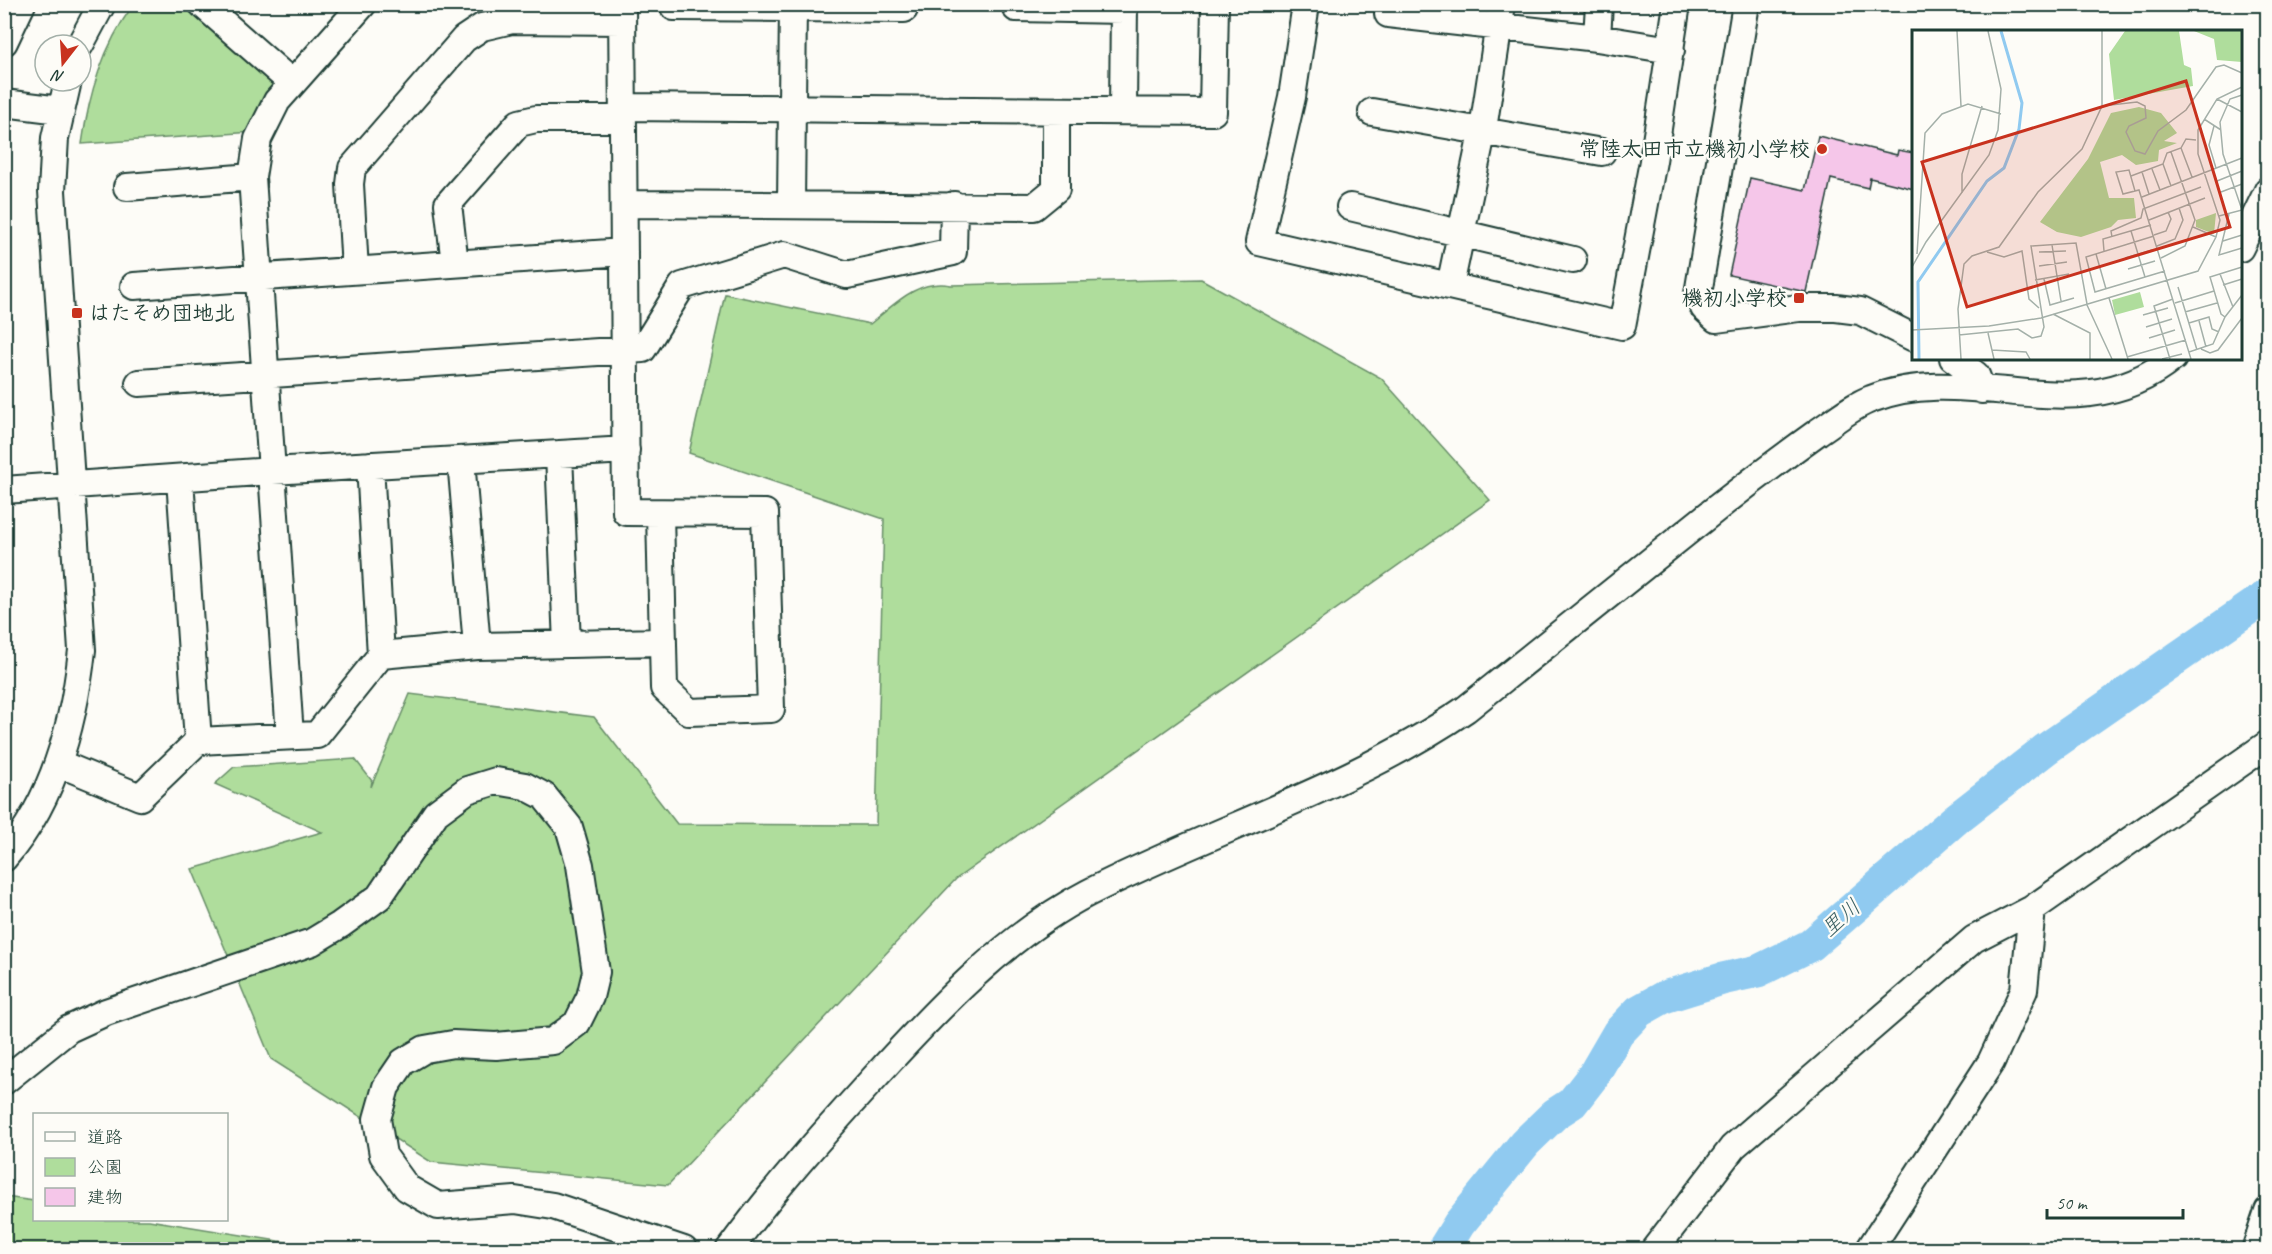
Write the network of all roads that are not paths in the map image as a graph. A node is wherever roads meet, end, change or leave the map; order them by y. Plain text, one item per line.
1 (22, 4) edge
2 (102, 4) edge
3 (202, 4) edge
4 (1215, 4) edge
5 (1306, 4) edge
6 (1599, 4) edge
7 (1677, 4) edge
8 (1746, 4) edge
9 (793, 6) edge
10 (1124, 7) edge
11 (351, 8) edge
12 (674, 8) dead end
13 (1016, 8) dead end
14 (904, 9) dead end
15 (622, 13) edge
16 (1388, 14) dead end
17 (1501, 15) edge
18 (86, 33) edge
19 (1597, 38) junction
20 (4, 42) edge
21 (1671, 50) junction
22 (292, 83) junction
23 (65, 93) edge
24 (4, 103) edge
25 (792, 108) junction
26 (60, 110) junction
27 (1056, 111) junction
28 (1123, 111) junction
29 (1372, 112) dead end
30 (623, 113) junction
31 (1483, 129) junction
32 (1602, 152) dead end
33 (252, 177) junction
34 (128, 187) dead end
35 (2268, 190) edge
36 (624, 204) junction
37 (791, 205) junction
38 (954, 205) junction
39 (1350, 207) dead end
40 (1461, 233) junction
41 (2242, 246) edge
42 (624, 252) junction
43 (1574, 260) dead end
44 (455, 264) junction
45 (355, 270) junction
46 (260, 277) junction
47 (134, 285) dead end
48 (1450, 286) junction
49 (1912, 337) edge
50 (625, 348) junction
51 (1956, 360) edge
52 (2170, 360) edge
53 (265, 374) junction
54 (139, 383) dead end
55 (1982, 390) junction
56 (626, 450) junction
57 (559, 454) junction
58 (461, 460) junction
59 (370, 465) junction
60 (272, 471) junction
61 (180, 479) junction
62 (72, 483) junction
63 (4, 490) edge
64 (660, 513) junction
65 (661, 642) junction
66 (567, 644) junction
67 (477, 646) junction
68 (381, 655) junction
69 (290, 736) junction
70 (198, 741) junction
71 (2268, 744) edge
72 (58, 763) junction
73 (4, 858) edge
74 (2032, 909) junction
75 (4, 1081) edge
76 (2268, 1211) edge
77 (684, 1250) edge
78 (729, 1250) edge
79 (1654, 1250) edge
80 (1869, 1250) edge
81 (2255, 1250) edge

1 - 20 street
2 - 18 street
3 - 22 street
4 - 28 street
5 - 48 street
6 - 19 street
7 - 21 street
8 - 49 street
9 - 12 street
9 - 14 street
9 - 25 street
10 - 13 street
10 - 28 street
11 - 22 street
15 - 30 street
15 - 45 street
16 - 17 street
17 - 19 street
17 - 31 street
19 - 21 street
21 - 48 street
22 - 33 street
23 - 26 street
24 - 26 street
25 - 27 street
25 - 30 street
25 - 37 street
26 - 62 street
27 - 28 street
27 - 38 street
29 - 31 street
30 - 36 street
30 - 44 street
31 - 32 street
31 - 40 street
33 - 34 street
33 - 46 street
35 - 41 street
36 - 37 street
36 - 42 street
37 - 38 street
38 - 50 street
39 - 40 street
40 - 43 street
40 - 48 street
42 - 44 street
42 - 50 street
44 - 45 street
45 - 46 street
46 - 47 street
46 - 53 street
50 - 53 street
50 - 56 street
51 - 55 street
52 - 55 street
53 - 54 street
53 - 60 street
55 - 78 street
56 - 57 street
56 - 64 street
57 - 58 street
57 - 66 street
58 - 59 street
58 - 67 street
59 - 60 street
59 - 68 street
60 - 61 street
60 - 69 street
61 - 62 street
61 - 70 street
62 - 63 street
62 - 72 street
64 - 65 street
64 - 65 street
65 - 66 street
66 - 67 street
67 - 68 street
68 - 69 street
69 - 70 street
70 - 72 street
71 - 74 street
72 - 73 street
74 - 79 street
74 - 80 street
75 - 77 street
76 - 81 street

